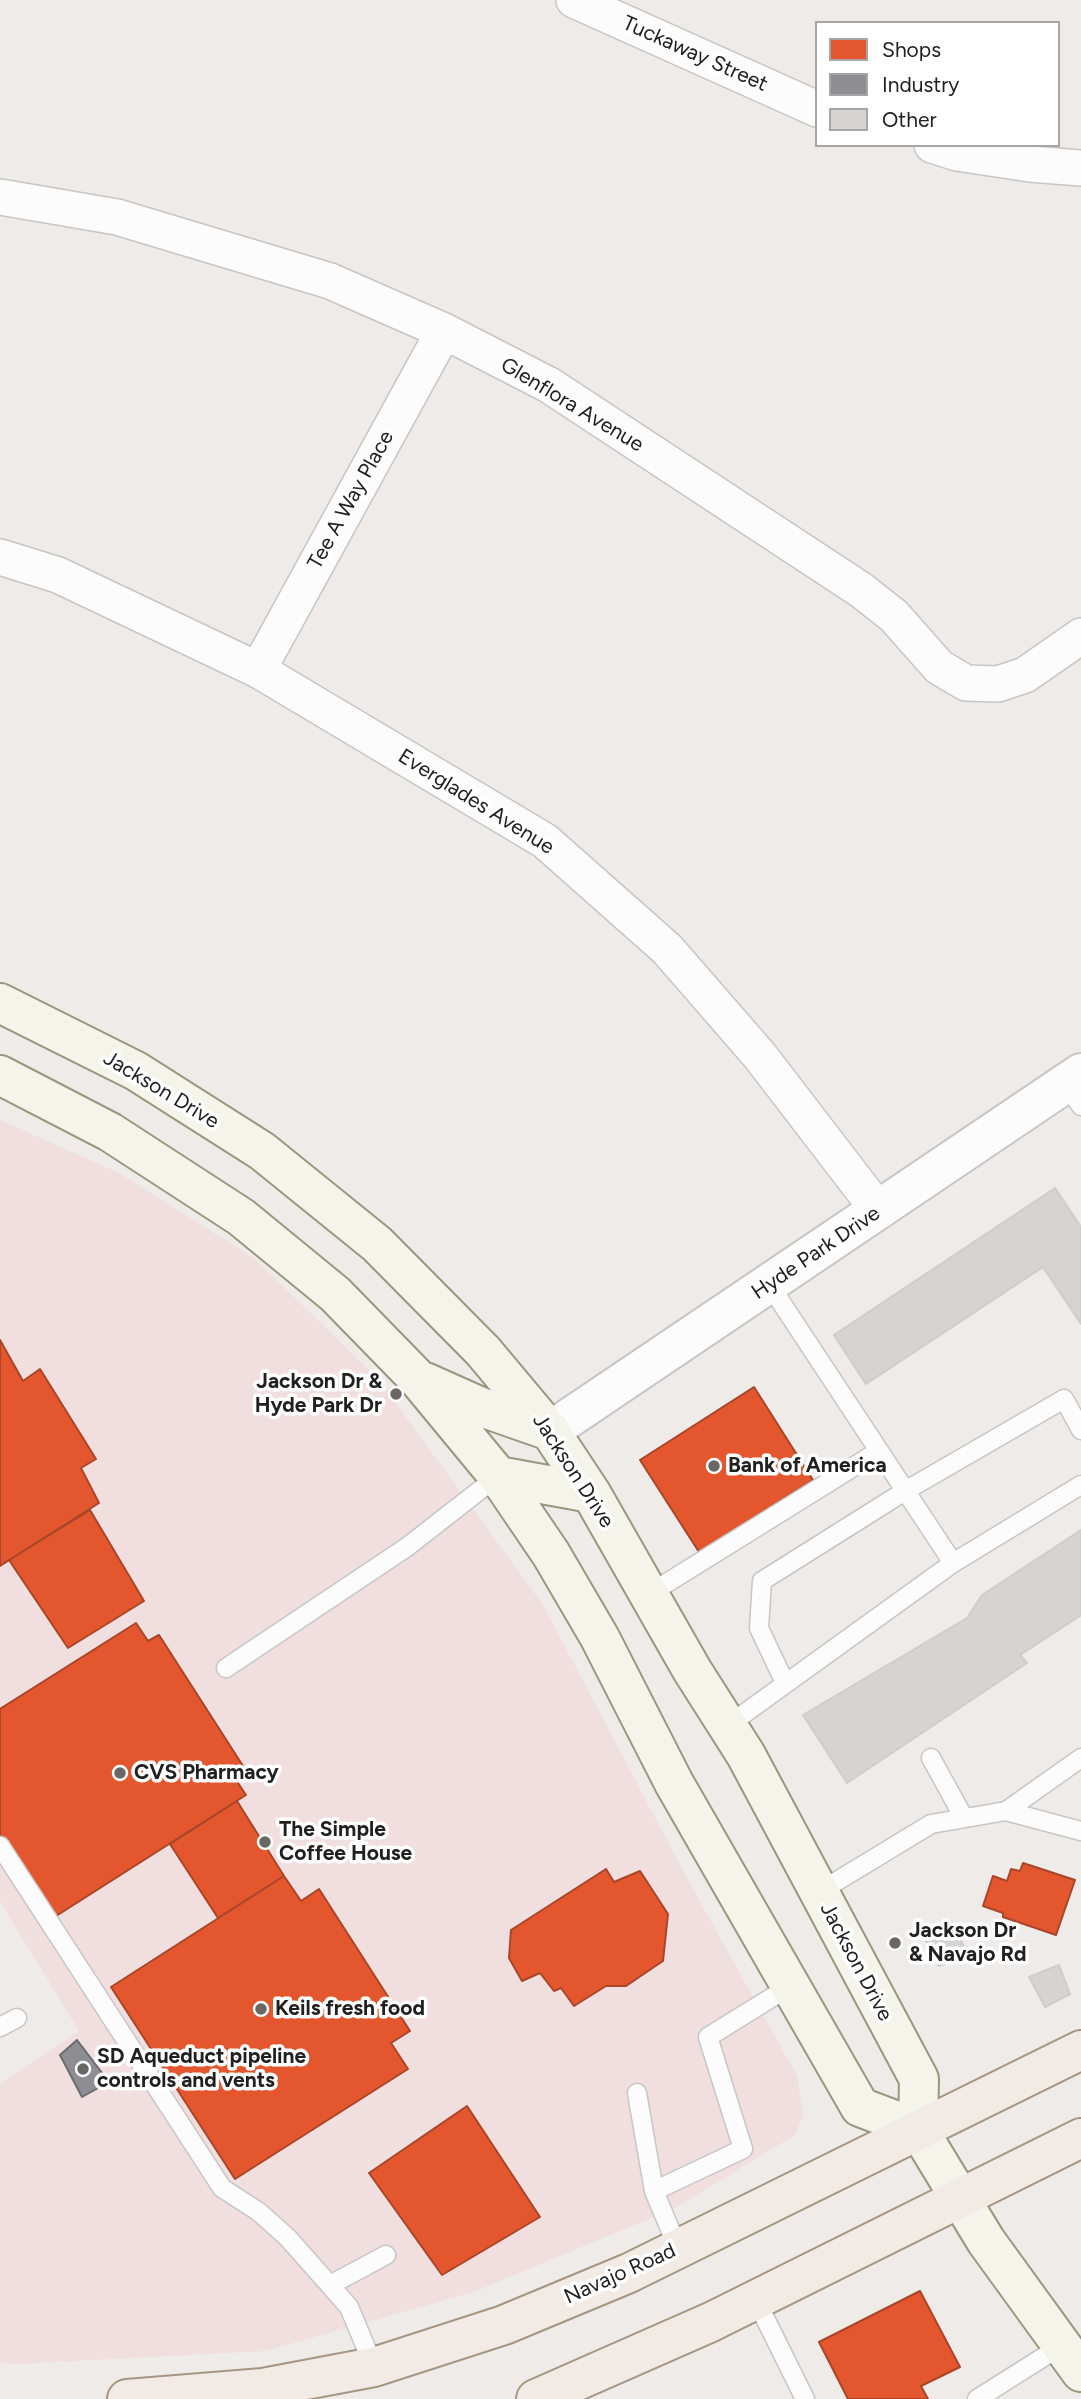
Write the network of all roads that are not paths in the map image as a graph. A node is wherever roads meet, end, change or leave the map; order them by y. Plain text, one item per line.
1 (574, 0) edge
2 (815, 108) edge
3 (938, 147) edge
4 (1081, 168) edge
5 (0, 197) edge
6 (444, 331) junction
7 (0, 557) edge
8 (1081, 636) edge
9 (258, 670) junction
10 (0, 1003) edge
11 (0, 1075) edge
12 (1076, 1087) edge
13 (878, 1211) junction
14 (769, 1284) junction
15 (417, 1378) junction
16 (1081, 1430) edge
17 (551, 1431) junction
18 (879, 1451) junction
19 (498, 1476) junction
20 (1081, 1485) edge
21 (905, 1491) junction
22 (591, 1493) junction
23 (953, 1563) junction
24 (649, 1594) junction
25 (226, 1668) dead end
26 (785, 1684) junction
27 (727, 1726) junction
28 (931, 1758) dead end
29 (1081, 1758) edge
30 (1006, 1811) junction
31 (964, 1818) junction
32 (1081, 1830) edge
33 (0, 1846) edge
34 (818, 1892) junction
35 (792, 1985) junction
36 (17, 2018) dead end
37 (0, 2027) edge
38 (1081, 2050) edge
39 (637, 2093) dead end
40 (918, 2129) junction
41 (1081, 2138) edge
42 (654, 2191) junction
43 (960, 2198) junction
44 (678, 2248) junction
45 (386, 2255) dead end
46 (330, 2285) junction
47 (755, 2300) junction
48 (1071, 2359) edge
49 (374, 2367) junction
50 (127, 2399) edge
51 (536, 2399) edge
52 (805, 2399) edge
53 (977, 2399) edge

1 - 2 street, Tuckaway Street
3 - 4 street
5 - 6 street, Glenflora Avenue
6 - 8 street, Glenflora Avenue
6 - 9 street, Tee A Way Place
7 - 9 street, Everglades Avenue
9 - 13 street, Everglades Avenue
10 - 17 main road, Jackson Drive
11 - 15 main road
12 - 13 street, Hyde Park Drive
13 - 14 street, Hyde Park Drive
14 - 17 street, Hyde Park Drive
14 - 18 lane
15 - 17 main road
15 - 19 main road
16 - 21 lane
17 - 22 main road, Jackson Drive
18 - 21 lane
18 - 24 lane
19 - 22 main road
19 - 25 lane
19 - 35 main road
20 - 23 lane
21 - 23 lane
21 - 26 lane
22 - 24 main road, Jackson Drive
23 - 26 lane
24 - 27 main road, Jackson Drive
26 - 27 lane
27 - 34 main road, Jackson Drive
28 - 31 lane
29 - 30 lane
30 - 31 lane
30 - 32 lane
31 - 34 lane
33 - 46 lane
34 - 40 main road, Jackson Drive
35 - 40 main road
35 - 42 lane
36 - 37 lane
38 - 40 main road, Navajo Road
39 - 42 lane
40 - 43 main road
40 - 44 main road, Navajo Road
41 - 43 main road
42 - 44 lane
43 - 47 main road
43 - 48 main road
44 - 49 main road, Navajo Road
45 - 46 lane
46 - 49 lane
47 - 51 main road
47 - 52 lane
48 - 53 lane
49 - 50 main road, Navajo Road

